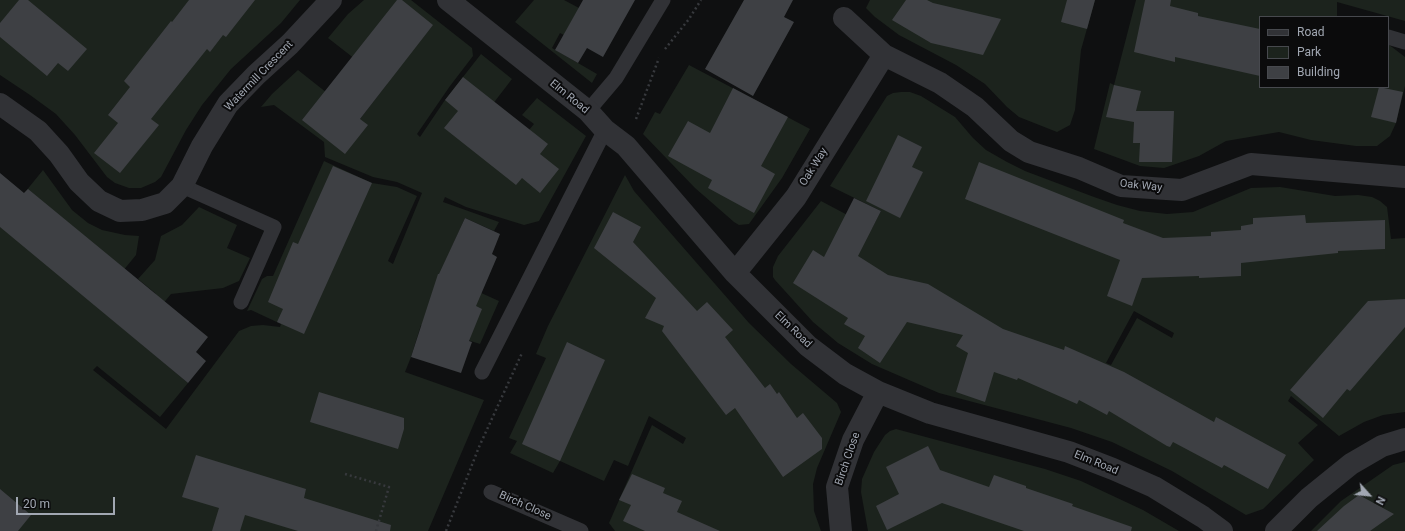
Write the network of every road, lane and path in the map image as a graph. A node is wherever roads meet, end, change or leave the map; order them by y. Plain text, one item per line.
1 (331, 0) edge
2 (448, 0) edge
3 (663, 0) edge
4 (844, 18) dead end
5 (1389, 37) edge
6 (1405, 42) edge
7 (884, 55) junction
8 (0, 104) edge
9 (588, 111) junction
10 (605, 130) junction
11 (1405, 177) edge
12 (182, 186) junction
13 (735, 273) junction
14 (241, 302) dead end
15 (482, 372) dead end
16 (878, 392) junction
17 (1405, 439) edge
18 (345, 474) dead end
19 (491, 492) dead end
20 (376, 531) edge
21 (581, 531) edge
22 (841, 531) edge
23 (1222, 531) edge
24 (1276, 531) edge

1 - 12 street, Watermill Crescent
2 - 9 street, Elm Road
3 - 9 lane
4 - 7 street, Oak Way
5 - 6 lane
7 - 11 street, Oak Way
7 - 13 street, Oak Way
8 - 12 street, Watermill Crescent
9 - 10 street, Elm Road
10 - 13 street, Elm Road
10 - 15 lane
12 - 14 lane
13 - 16 street, Elm Road
16 - 22 street, Birch Close
16 - 23 street, Elm Road
17 - 24 street
18 - 20 path
19 - 21 lane, Birch Close

